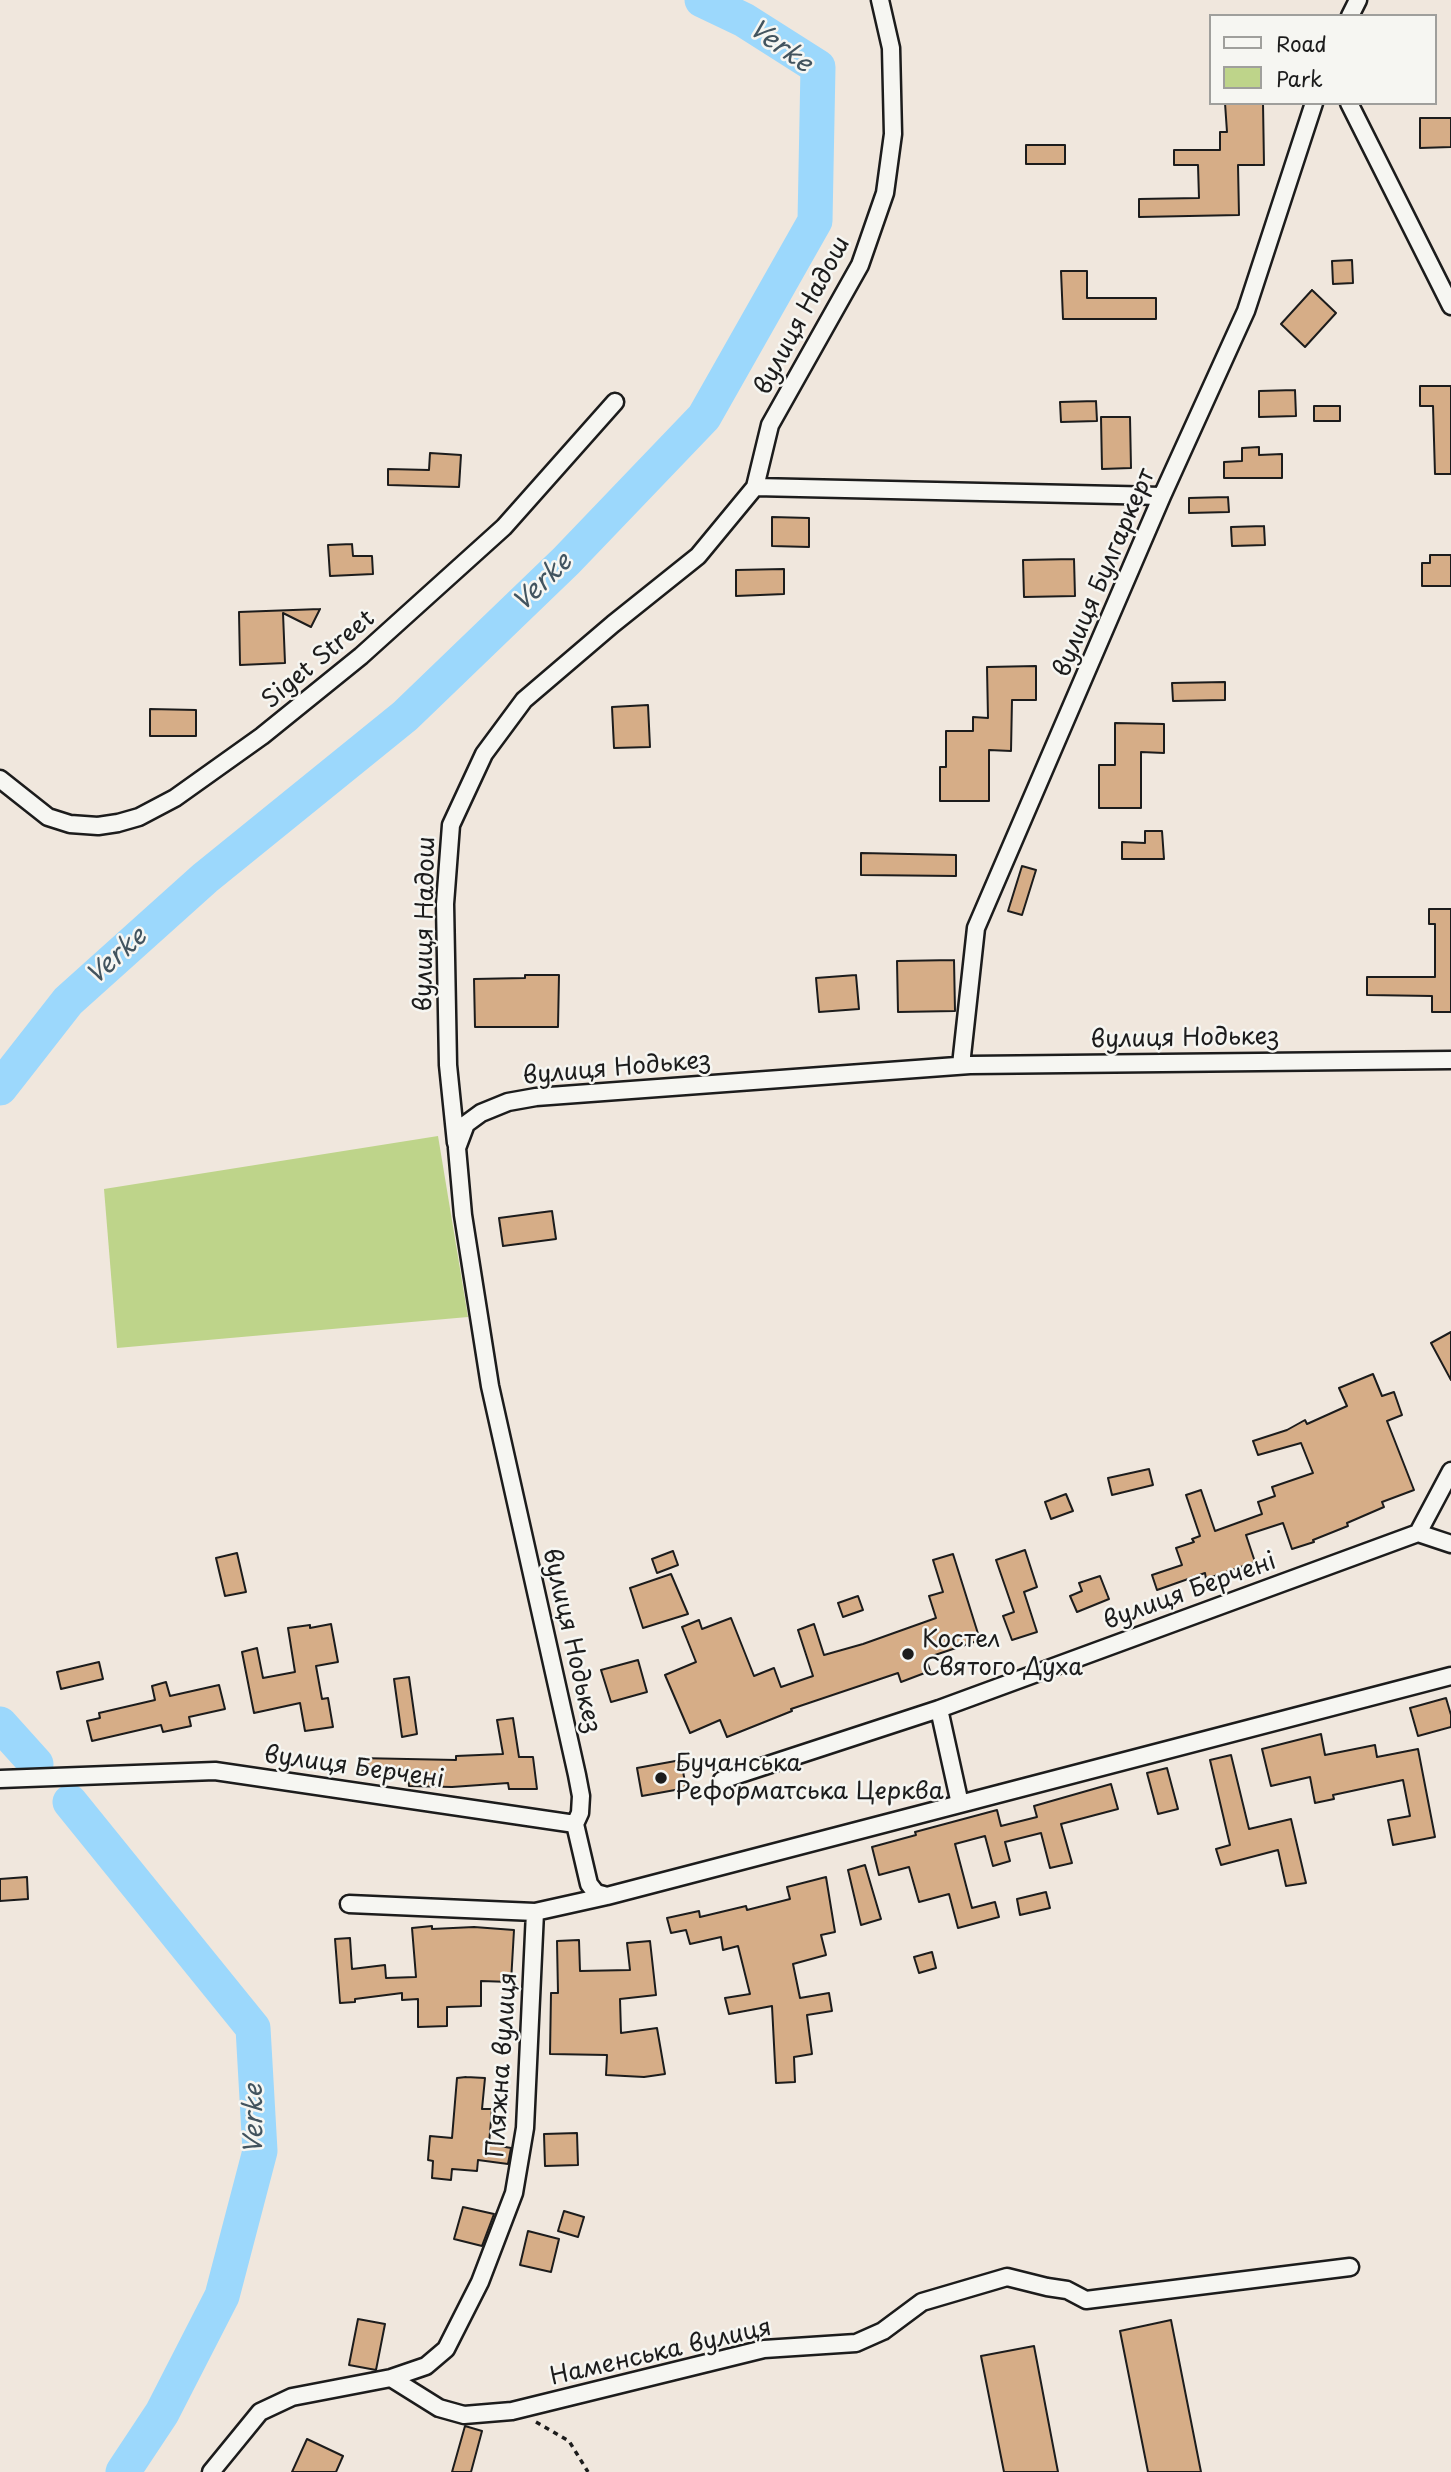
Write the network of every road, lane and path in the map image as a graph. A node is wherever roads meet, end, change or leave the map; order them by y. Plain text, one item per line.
1 (880, 0) edge
2 (1313, 105) edge
3 (1350, 105) edge
4 (1451, 306) edge
5 (615, 402) dead end
6 (755, 487) junction
7 (1162, 496) junction
8 (0, 779) edge
9 (1451, 1060) edge
10 (961, 1065) junction
11 (457, 1148) junction
12 (1451, 1471) edge
13 (1418, 1533) junction
14 (1451, 1544) edge
15 (1451, 1676) edge
16 (939, 1709) junction
17 (0, 1779) edge
18 (722, 1780) dead end
19 (960, 1804) junction
20 (575, 1824) junction
21 (607, 1896) junction
22 (348, 1904) dead end
23 (536, 1912) junction
24 (1349, 2267) dead end
25 (391, 2378) junction
26 (512, 2412) junction
27 (211, 2472) edge
28 (588, 2472) edge

1 - 6 street, вулиця Надош
2 - 7 street, вулиця Булгаркерт
3 - 4 street
5 - 8 street, Siget Street
6 - 7 street
6 - 11 street, вулиця Надош
7 - 10 street, вулиця Булгаркерт
9 - 10 street, вулиця Нодькез
10 - 11 street, вулиця Нодькез
11 - 20 street, вулиця Нодькез
12 - 13 street
13 - 14 street
13 - 16 street, вулиця Берчені
15 - 19 street
16 - 18 street, вулиця Берчені
16 - 19 street
17 - 20 street, вулиця Берчені
19 - 21 street
20 - 21 street
21 - 23 street
22 - 23 street
23 - 25 street, Пляжна вулиця
24 - 26 street, Наменська вулиця
25 - 26 street, Наменська вулиця
25 - 27 street, Пляжна вулиця
26 - 28 path

